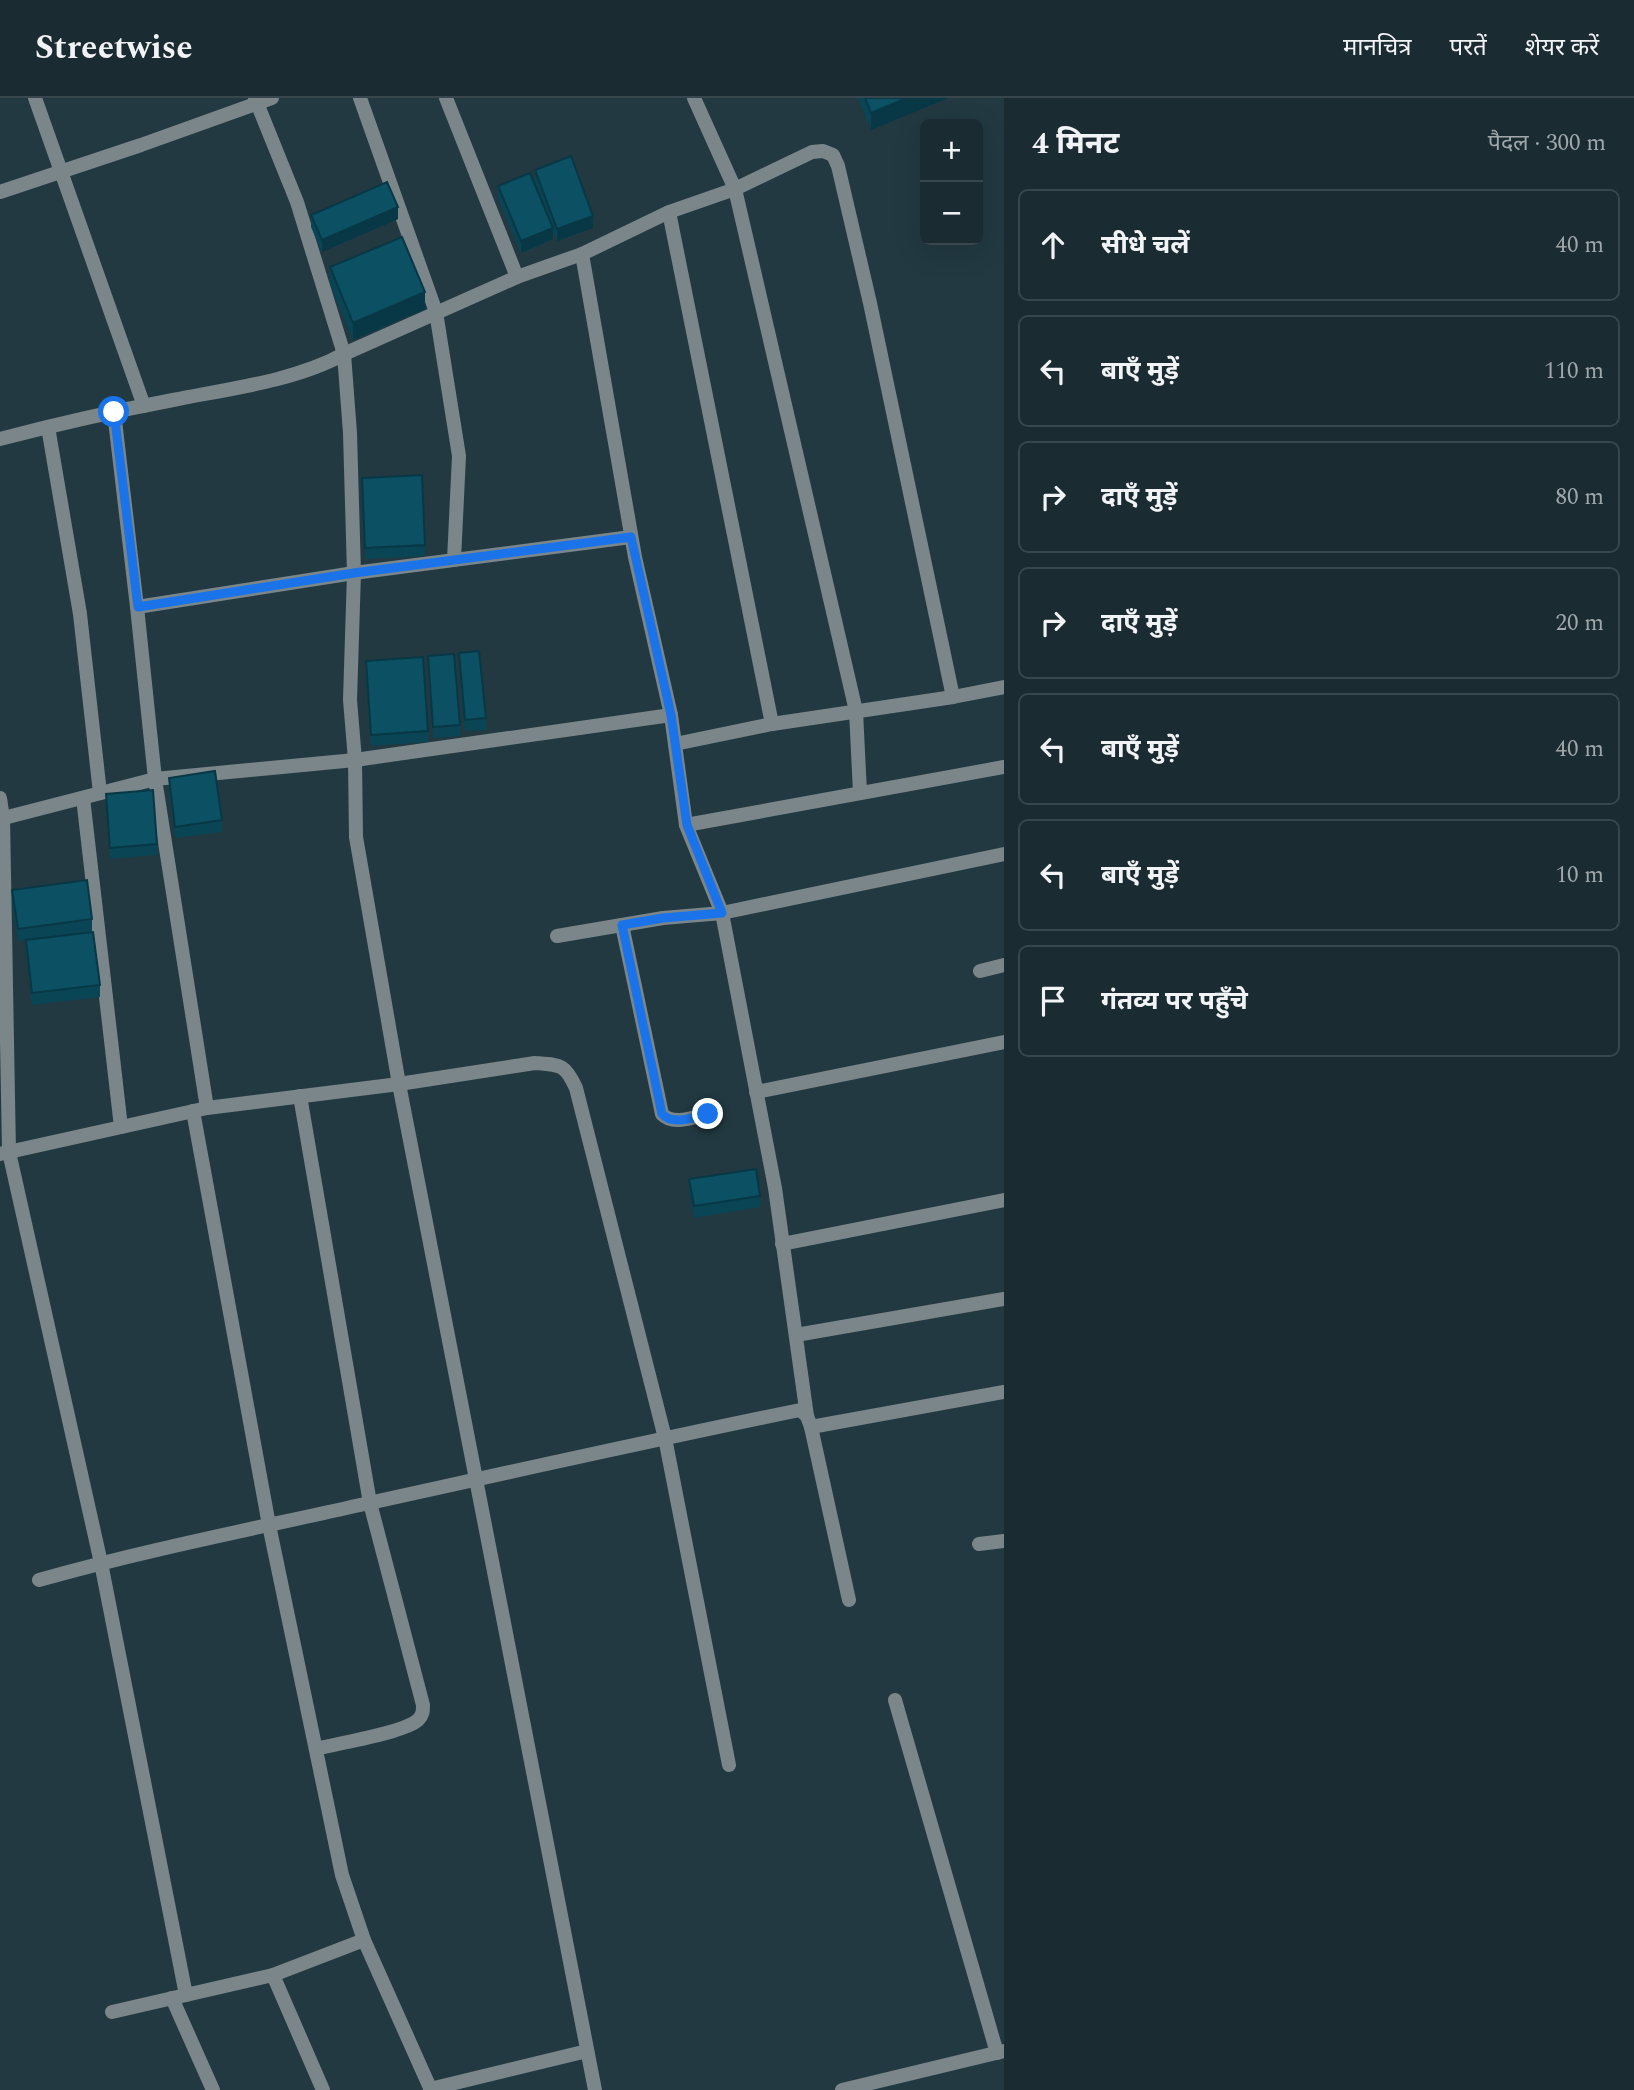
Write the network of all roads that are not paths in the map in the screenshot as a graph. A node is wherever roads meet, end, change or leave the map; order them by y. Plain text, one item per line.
1 (35, 98) edge
2 (272, 98) edge
3 (360, 98) edge
4 (446, 98) edge
5 (696, 99) edge
6 (256, 101) edge
7 (63, 171) junction
8 (735, 189) junction
9 (0, 192) edge
10 (669, 212) junction
11 (582, 254) junction
12 (517, 277) junction
13 (436, 312) junction
14 (344, 354) junction
15 (144, 406) junction
16 (114, 412) junction
17 (48, 427) junction
18 (0, 439) edge
19 (631, 537) junction
20 (454, 560) junction
21 (354, 573) junction
22 (138, 607) junction
23 (1004, 687) edge
24 (953, 697) junction
25 (856, 711) junction
26 (671, 715) junction
27 (772, 724) junction
28 (675, 744) junction
29 (355, 760) junction
30 (1004, 767) edge
31 (155, 779) junction
32 (100, 793) junction
33 (860, 793) junction
34 (0, 798) edge
35 (83, 798) junction
36 (2, 818) edge
37 (687, 825) junction
38 (1004, 854) edge
39 (722, 913) junction
40 (622, 925) junction
41 (557, 936) dead end
42 (1004, 965) edge
43 (980, 971) dead end
44 (1004, 1042) edge
45 (400, 1084) junction
46 (756, 1092) junction
47 (300, 1096) junction
48 (200, 1110) junction
49 (708, 1114) dead end
50 (121, 1127) junction
51 (4, 1153) edge
52 (1004, 1200) edge
53 (782, 1244) junction
54 (1004, 1299) edge
55 (796, 1335) junction
56 (1004, 1392) edge
57 (809, 1422) junction
58 (664, 1438) junction
59 (476, 1479) junction
60 (370, 1503) junction
61 (269, 1525) junction
62 (1004, 1541) edge
63 (979, 1544) dead end
64 (101, 1563) junction
65 (39, 1580) dead end
66 (849, 1600) dead end
67 (895, 1700) dead end
68 (316, 1749) junction
69 (729, 1765) dead end
70 (364, 1940) junction
71 (273, 1975) junction
72 (179, 1996) junction
73 (112, 2012) dead end
74 (587, 2051) junction
75 (1001, 2052) edge
76 (213, 2090) edge
77 (323, 2090) edge
78 (430, 2090) edge
79 (595, 2090) edge
80 (842, 2090) edge

1 - 7 street
2 - 6 street
3 - 13 street
4 - 12 street
5 - 8 street
6 - 7 street
6 - 14 street
7 - 9 street
7 - 15 street
8 - 10 street
8 - 24 street
8 - 25 street
10 - 11 street
10 - 27 street
11 - 12 street
11 - 19 street
12 - 13 street
13 - 14 street
13 - 20 street
14 - 15 street
14 - 21 street
15 - 16 street
16 - 17 street
16 - 22 street
17 - 18 street
17 - 32 street
19 - 20 street
19 - 26 street
20 - 21 street
21 - 22 street
21 - 29 street
22 - 31 street
23 - 24 street
24 - 25 street
25 - 27 street
25 - 33 street
26 - 28 street
26 - 29 street
27 - 28 street
28 - 37 street
29 - 31 street
29 - 45 street
30 - 33 street
31 - 32 street
31 - 48 street
32 - 35 street
33 - 37 street
34 - 36 street
35 - 36 street
35 - 50 street
36 - 51 street
37 - 39 street
38 - 39 street
39 - 40 street
39 - 46 street
40 - 41 street
40 - 49 street
42 - 43 street
44 - 46 street
45 - 47 street
45 - 58 street
45 - 59 street
46 - 53 street
47 - 48 street
47 - 60 street
48 - 50 street
48 - 61 street
50 - 51 street
51 - 64 street
52 - 53 street
53 - 55 street
54 - 55 street
55 - 57 street
56 - 57 street
57 - 58 street
57 - 66 street
58 - 59 street
58 - 69 street
59 - 60 street
59 - 74 street
60 - 61 street
60 - 68 street
61 - 64 street
61 - 68 street
62 - 63 street
64 - 65 street
64 - 72 street
67 - 75 street
68 - 70 street
70 - 71 street
70 - 78 street
71 - 72 street
71 - 77 street
72 - 73 street
72 - 76 street
74 - 78 street
74 - 79 street
75 - 80 street

